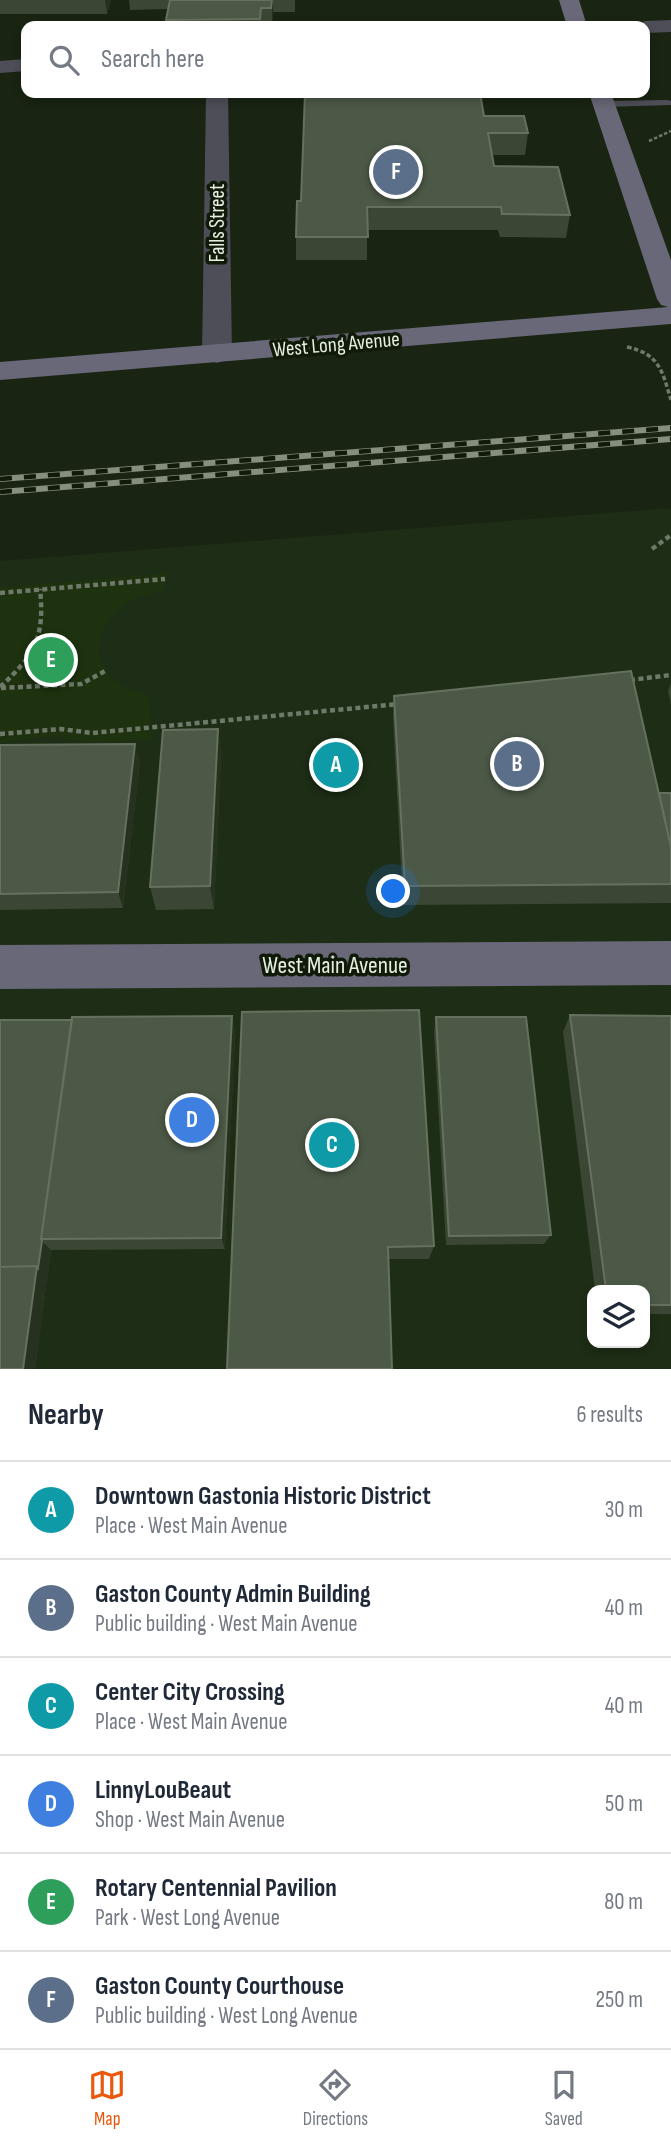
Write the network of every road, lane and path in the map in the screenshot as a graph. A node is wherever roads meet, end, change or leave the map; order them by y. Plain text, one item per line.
1 (569, 0) edge
2 (575, 21) edge
3 (671, 26) edge
4 (650, 27) edge
5 (21, 65) edge
6 (0, 67) edge
7 (217, 98) edge
8 (602, 98) edge
9 (667, 103) dead end
10 (671, 131) edge
11 (649, 141) dead end
12 (671, 299) edge
13 (671, 315) edge
14 (624, 346) dead end
15 (217, 354) junction
16 (0, 371) edge
17 (671, 400) edge
18 (671, 535) edge
19 (652, 549) dead end
20 (165, 579) dead end
21 (40, 589) junction
22 (0, 593) edge
23 (107, 670) dead end
24 (671, 676) edge
25 (629, 680) edge
26 (0, 687) edge
27 (407, 704) edge
28 (0, 734) edge
29 (671, 963) edge
30 (0, 967) edge

1 - 2 main road
3 - 4 street
5 - 6 street
7 - 15 street, Falls Street
8 - 9 lane
8 - 12 main road
10 - 11 path
13 - 15 main road, West Long Avenue
14 - 17 path
15 - 16 main road, West Long Avenue
18 - 19 path
20 - 21 path
21 - 22 path
21 - 26 path
23 - 26 path
24 - 25 path
27 - 28 path
29 - 30 main road, West Main Avenue

